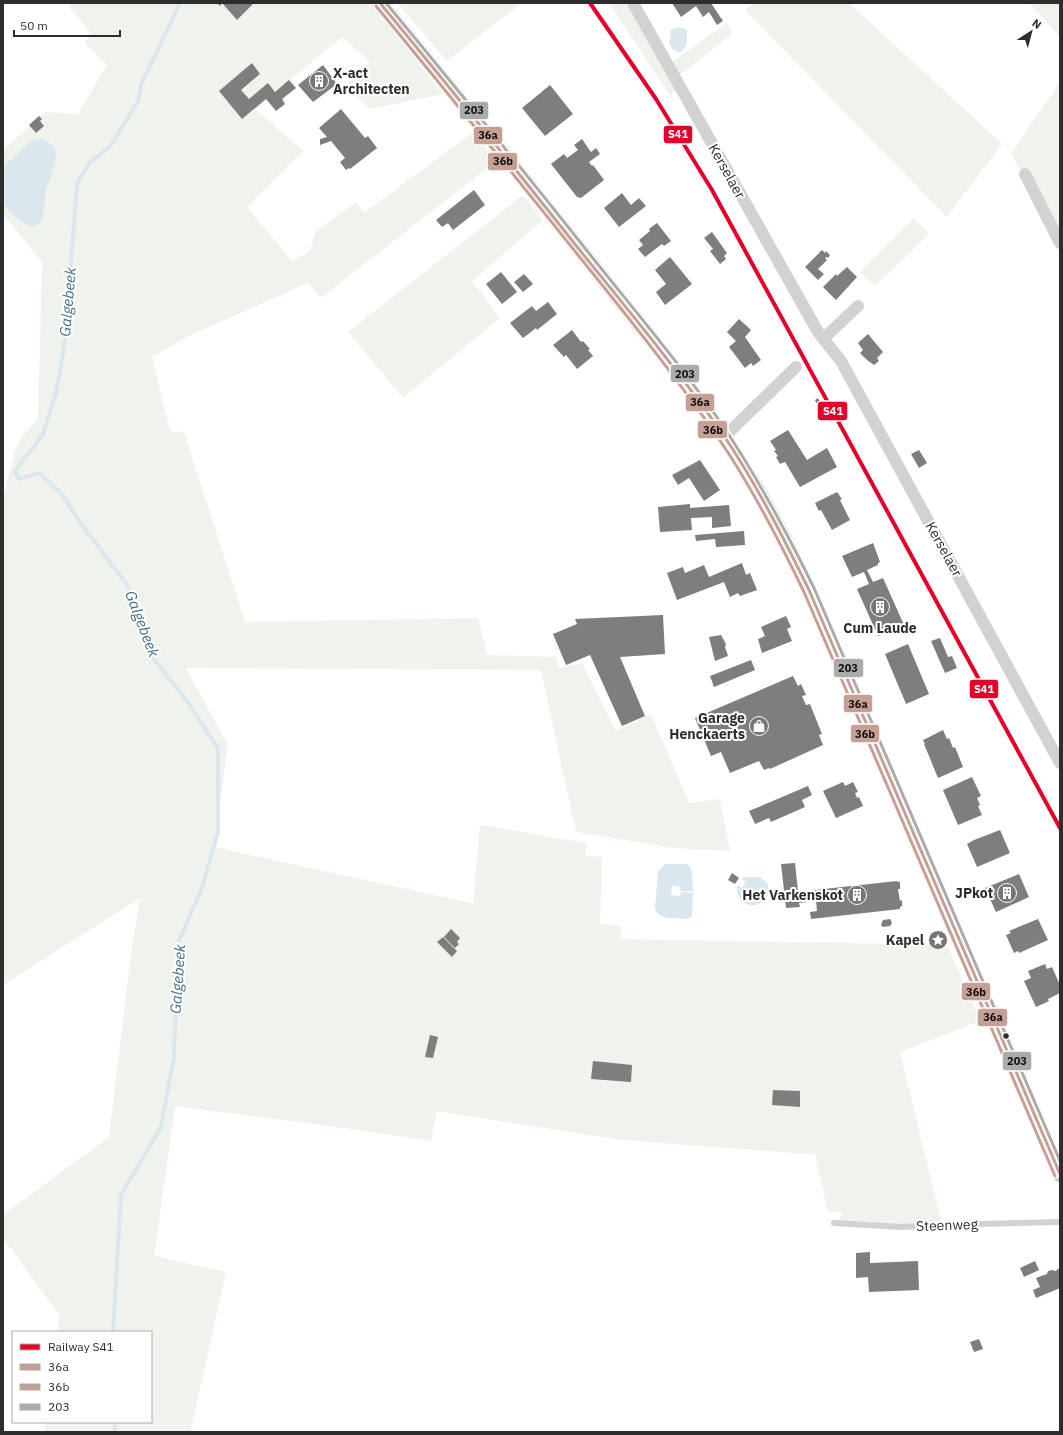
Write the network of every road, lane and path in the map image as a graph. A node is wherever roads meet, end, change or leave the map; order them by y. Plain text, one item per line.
1 (380, 3) edge
2 (633, 3) edge
3 (1025, 174) dead end
4 (1060, 243) edge
5 (858, 306) dead end
6 (823, 339) junction
7 (796, 367) dead end
8 (724, 437) junction
9 (1060, 762) edge
10 (1060, 1174) edge
11 (834, 1222) dead end
12 (1060, 1222) edge

1 - 8 main road
2 - 6 street, Kerselaer
3 - 4 street
5 - 6 street
6 - 9 street, Kerselaer
7 - 8 street
8 - 10 main road
11 - 12 lane, Steenweg

